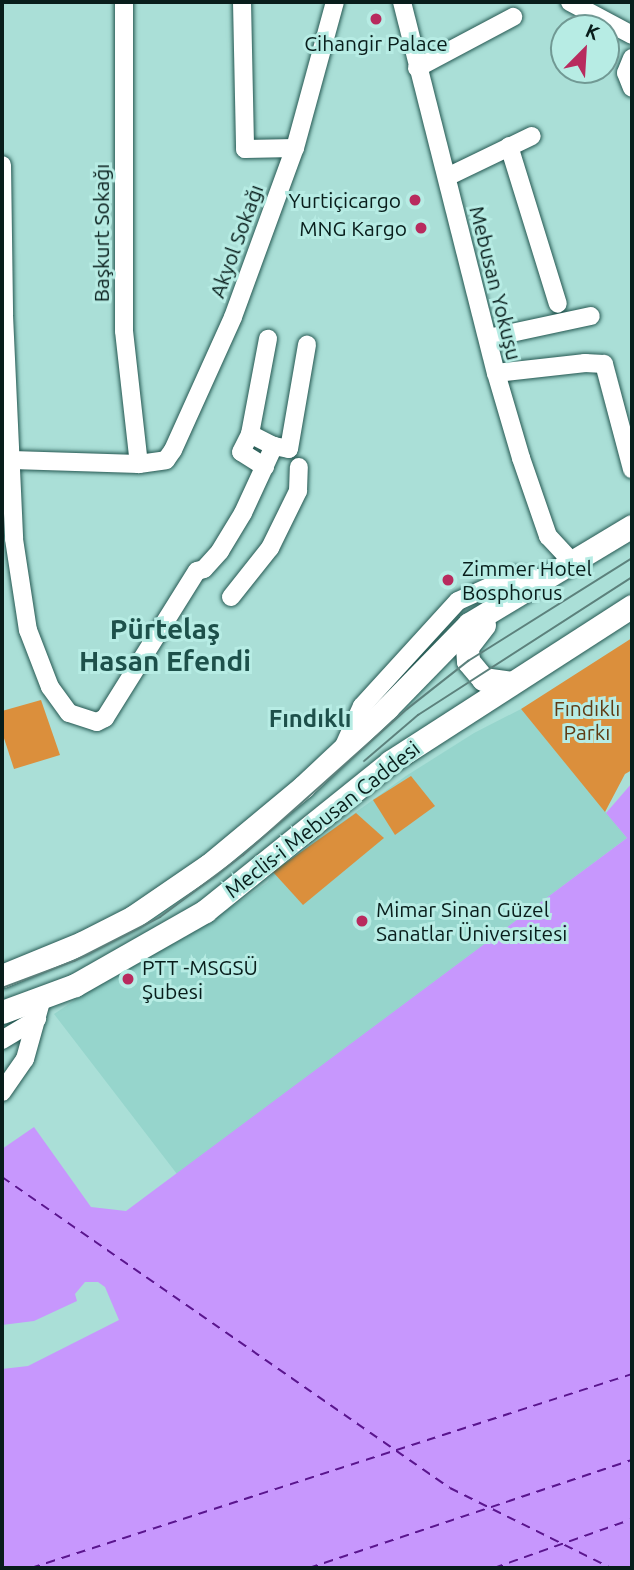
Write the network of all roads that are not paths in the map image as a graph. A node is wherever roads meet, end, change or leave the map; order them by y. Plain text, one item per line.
1 (124, 2) edge
2 (242, 2) edge
3 (335, 2) edge
4 (402, 2) edge
5 (570, 2) edge
6 (513, 17) dead end
7 (632, 35) edge
8 (632, 58) edge
9 (417, 68) junction
10 (632, 88) edge
11 (532, 136) dead end
12 (509, 146) junction
13 (295, 148) junction
14 (2, 165) edge
15 (447, 177) junction
16 (558, 304) dead end
17 (3, 315) edge
18 (591, 316) dead end
19 (488, 338) junction
20 (268, 339) dead end
21 (307, 345) dead end
22 (496, 373) junction
23 (250, 434) junction
24 (282, 448) junction
25 (12, 460) junction
26 (139, 464) junction
27 (265, 467) junction
28 (299, 467) dead end
29 (632, 469) edge
30 (632, 526) edge
31 (8, 540) edge
32 (573, 563) junction
33 (544, 579) junction
34 (231, 597) dead end
35 (502, 604) junction
36 (630, 606) edge
37 (510, 683) junction
38 (343, 749) junction
39 (2, 976) edge
40 (39, 1009) junction
41 (2, 1012) edge
42 (2, 1040) edge
43 (2, 1092) edge

1 - 26 street, Başkurt Sokağı
2 - 13 street
3 - 13 street, Akyol Sokağı
4 - 9 street, Mebusan Yokuşu
5 - 7 street
6 - 9 street
8 - 10 street
9 - 15 street, Mebusan Yokuşu
11 - 12 street
12 - 15 street
12 - 16 street
13 - 26 street, Akyol Sokağı
14 - 17 street
15 - 19 street, Mebusan Yokuşu
17 - 25 street
18 - 19 street
19 - 22 street, Mebusan Yokuşu
20 - 23 street
21 - 24 street
22 - 29 street
22 - 32 street, Mebusan Yokuşu
23 - 24 street
23 - 27 street
24 - 27 street
25 - 26 street, Akyol Sokağı
25 - 31 street
27 - 31 street
28 - 34 street
30 - 32 main road, Meclis-i Mebusan Caddesi
32 - 33 main road, Meclis-i Mebusan Caddesi
33 - 35 main road, Meclis-i Mebusan Caddesi
33 - 38 street
35 - 37 main road
35 - 38 main road, Meclis-i Mebusan Caddesi
36 - 37 main road, Meclis-i Mebusan Caddesi
37 - 40 main road, Meclis-i Mebusan Caddesi
38 - 39 main road, Meclis-i Mebusan Caddesi
40 - 41 main road, Meclis-i Mebusan Caddesi
40 - 42 street
40 - 43 street

